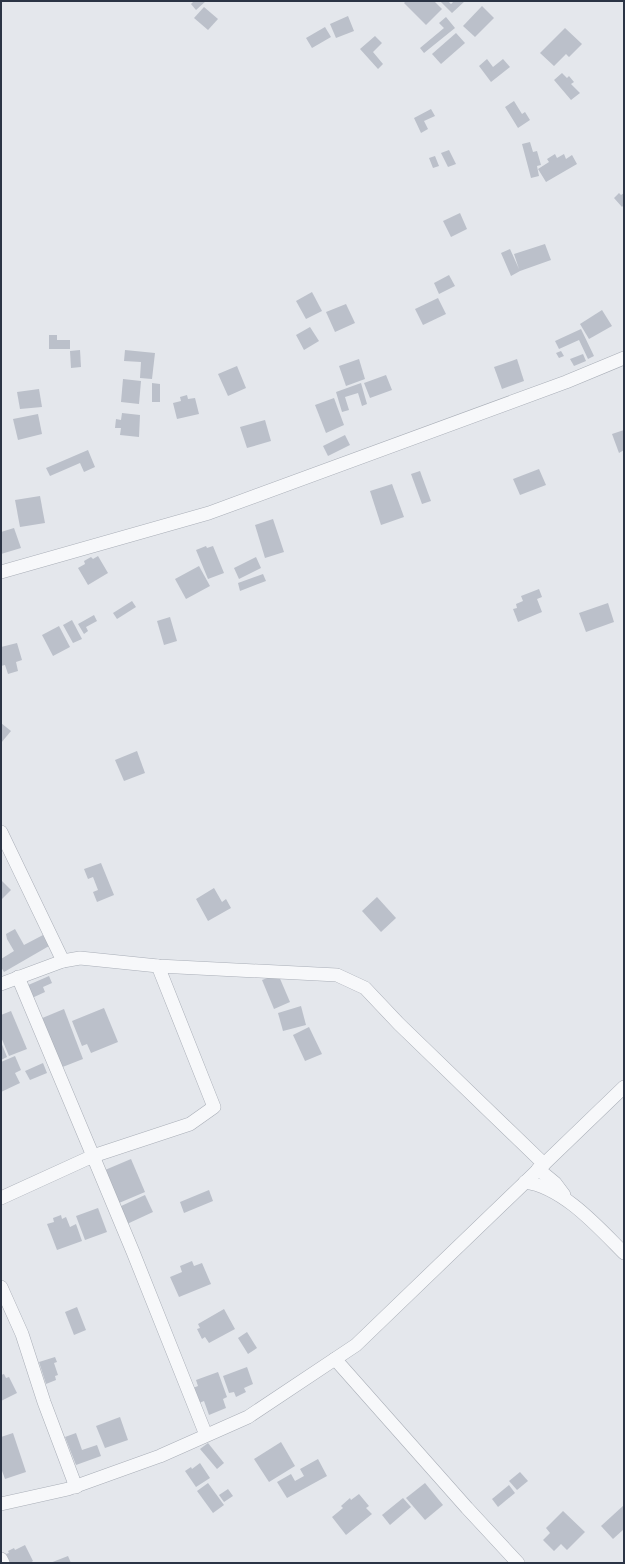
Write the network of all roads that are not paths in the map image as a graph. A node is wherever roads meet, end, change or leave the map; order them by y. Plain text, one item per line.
1 (624, 358) edge
2 (1, 572) edge
3 (1, 832) edge
4 (63, 961) junction
5 (158, 966) junction
6 (18, 977) junction
7 (1, 984) edge
8 (624, 1087) edge
9 (93, 1156) junction
10 (541, 1166) junction
11 (525, 1182) junction
12 (1, 1198) edge
13 (570, 1204) junction
14 (624, 1253) edge
15 (1, 1287) edge
16 (335, 1359) junction
17 (206, 1435) junction
18 (76, 1486) junction
19 (1, 1504) edge
20 (1, 1559) edge
21 (3, 1563) edge
22 (518, 1563) edge

1 - 2 street
3 - 4 street
4 - 5 street
4 - 6 street
5 - 9 street
5 - 10 street
6 - 7 street
6 - 9 street
8 - 10 street
9 - 12 street
9 - 17 street
10 - 11 street
10 - 13 street
11 - 13 street
11 - 16 street
13 - 14 street
15 - 18 street
16 - 17 street
16 - 22 street
17 - 18 street
18 - 19 street
20 - 21 street

